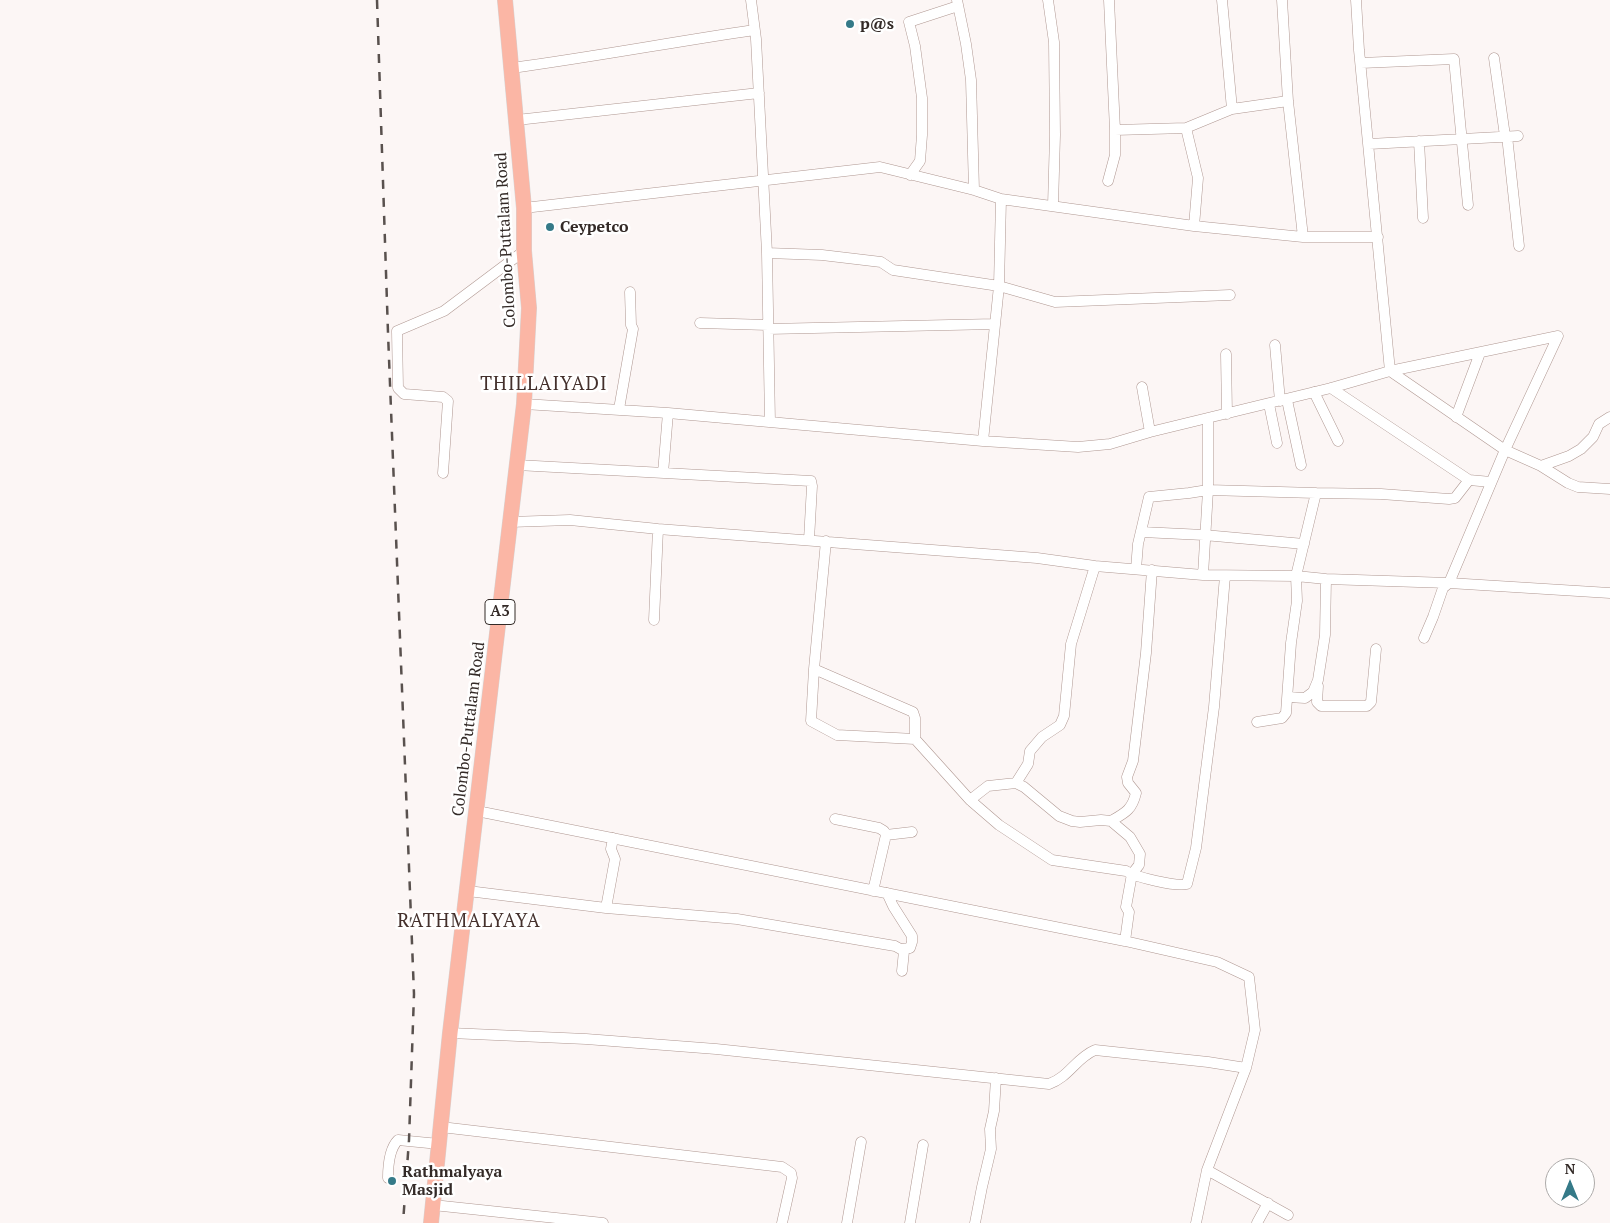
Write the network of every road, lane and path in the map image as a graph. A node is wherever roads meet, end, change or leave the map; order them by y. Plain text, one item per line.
1 (506, 0) edge
2 (751, 0) edge
3 (1048, 0) edge
4 (1109, 0) edge
5 (1222, 0) edge
6 (1282, 0) edge
7 (1356, 0) edge
8 (958, 3) edge
9 (754, 30) junction
10 (1494, 58) dead end
11 (1361, 63) junction
12 (512, 68) junction
13 (759, 93) junction
14 (1288, 100) junction
15 (1232, 109) junction
16 (517, 120) junction
17 (1186, 128) junction
18 (1115, 130) junction
19 (1510, 136) junction
20 (1462, 139) junction
21 (1419, 141) junction
22 (1368, 144) junction
23 (910, 175) junction
24 (1108, 181) dead end
25 (762, 182) junction
26 (974, 190) junction
27 (1001, 199) junction
28 (1468, 204) dead end
29 (1053, 206) junction
30 (524, 208) junction
31 (1424, 218) dead end
32 (1194, 226) junction
33 (1302, 237) junction
34 (1378, 237) junction
35 (1518, 246) dead end
36 (524, 251) junction
37 (767, 253) junction
38 (999, 286) junction
39 (630, 292) dead end
40 (1230, 295) dead end
41 (700, 323) dead end
42 (995, 324) junction
43 (768, 327) junction
44 (1275, 345) dead end
45 (1480, 353) junction
46 (1226, 354) dead end
47 (1390, 371) junction
48 (1142, 387) dead end
49 (1331, 388) junction
50 (1314, 392) junction
51 (1284, 400) junction
52 (524, 404) junction
53 (1269, 404) junction
54 (619, 410) junction
55 (668, 413) junction
56 (1227, 414) junction
57 (1456, 416) junction
58 (1610, 417) edge
59 (1208, 418) junction
60 (770, 422) junction
61 (1150, 432) junction
62 (983, 441) junction
63 (1338, 441) dead end
64 (1277, 443) dead end
65 (1505, 450) junction
66 (517, 465) junction
67 (1301, 465) dead end
68 (1541, 466) junction
69 (443, 473) dead end
70 (663, 473) junction
71 (1469, 480) junction
72 (1490, 482) junction
73 (1610, 489) edge
74 (1208, 490) junction
75 (1316, 493) junction
76 (510, 522) junction
77 (658, 529) junction
78 (1142, 532) junction
79 (1204, 535) junction
80 (809, 540) junction
81 (826, 542) junction
82 (1304, 544) junction
83 (1095, 566) junction
84 (1136, 569) junction
85 (1152, 570) junction
86 (1202, 575) junction
87 (1225, 576) junction
88 (1296, 576) junction
89 (1326, 578) junction
90 (1449, 583) junction
91 (1610, 592) edge
92 (654, 620) dead end
93 (1424, 638) dead end
94 (1376, 649) dead end
95 (814, 669) junction
96 (1318, 680) junction
97 (1288, 697) junction
98 (1257, 722) dead end
99 (915, 739) junction
100 (1016, 783) junction
101 (970, 800) junction
102 (477, 811) junction
103 (835, 819) dead end
104 (1111, 821) junction
105 (912, 832) dead end
106 (886, 835) junction
107 (613, 838) junction
108 (1132, 874) junction
109 (873, 890) junction
110 (468, 891) junction
111 (887, 893) junction
112 (606, 908) junction
113 (1125, 941) junction
114 (901, 949) junction
115 (902, 971) dead end
116 (450, 1033) junction
117 (1246, 1068) junction
118 (996, 1078) junction
119 (441, 1127) junction
120 (861, 1142) dead end
121 (439, 1144) junction
122 (923, 1146) dead end
123 (1207, 1170) junction
124 (388, 1178) dead end
125 (1268, 1204) junction
126 (433, 1205) junction
127 (1288, 1215) dead end
128 (431, 1223) edge
129 (603, 1223) edge
130 (782, 1223) edge
131 (847, 1223) edge
132 (910, 1223) edge
133 (975, 1223) edge
134 (1196, 1223) edge
135 (1257, 1223) edge

1 - 12 highway, Colombo-Puttalam Road / A3
2 - 9 street
3 - 29 street
4 - 18 street
5 - 15 street
6 - 14 street
7 - 11 street
8 - 23 street
8 - 26 street
9 - 12 street
9 - 13 street
10 - 19 street
11 - 20 street
11 - 22 street
12 - 16 highway, Colombo-Puttalam Road / A3
13 - 16 street
13 - 25 street
14 - 15 street
14 - 33 street
15 - 17 street
16 - 30 highway, Colombo-Puttalam Road / A3
17 - 18 street
17 - 32 street
18 - 24 street
19 - 20 street
19 - 35 street
20 - 21 street
20 - 28 street
21 - 22 street
21 - 31 street
22 - 34 street
23 - 25 street
23 - 26 street
25 - 30 street
25 - 37 street
26 - 27 street
27 - 29 street
27 - 38 street
29 - 32 street
30 - 36 highway, Colombo-Puttalam Road / A3
32 - 33 street
33 - 34 street
34 - 47 street
36 - 52 highway, Colombo-Puttalam Road / A3
36 - 69 street
37 - 38 street
37 - 43 street
38 - 40 street
38 - 42 street
39 - 54 street
41 - 43 street
42 - 43 street
42 - 62 street
43 - 60 street
44 - 51 street
45 - 47 street
45 - 57 street
45 - 65 street
46 - 56 street
47 - 49 street
47 - 57 street
48 - 61 street
49 - 50 street
49 - 71 street
50 - 51 street
50 - 63 street
51 - 53 street
51 - 67 street
52 - 54 street
52 - 66 highway, Colombo-Puttalam Road / A3
53 - 56 street
53 - 64 street
54 - 55 street
55 - 60 street
55 - 70 street
56 - 59 street
57 - 65 street
58 - 68 street
59 - 61 street
59 - 74 street
60 - 62 street
61 - 62 street
65 - 68 street
65 - 72 street
66 - 70 street
66 - 76 highway, Colombo-Puttalam Road / A3
68 - 73 street
70 - 80 street
71 - 72 street
71 - 75 street
72 - 90 street
74 - 75 street
74 - 78 street
74 - 79 street
75 - 82 street
76 - 77 street
76 - 102 highway, Colombo-Puttalam Road / A3
77 - 80 street
77 - 92 street
78 - 79 street
78 - 84 street
79 - 82 street
79 - 86 street
80 - 81 street
81 - 83 street
81 - 95 street
82 - 88 street
83 - 84 street
83 - 100 street
84 - 85 street
85 - 86 street
85 - 104 street
86 - 87 street
87 - 88 street
87 - 108 street
88 - 89 street
88 - 97 street
89 - 90 street
89 - 96 street
90 - 91 street
90 - 93 street
94 - 96 street
95 - 99 street
95 - 99 street
96 - 97 street
97 - 98 street
99 - 101 street
100 - 101 street
100 - 104 street
101 - 108 street
102 - 107 street
102 - 110 highway, Colombo-Puttalam Road / A3
103 - 106 street
104 - 108 street
105 - 106 street
106 - 109 street
107 - 109 street
107 - 112 street
108 - 113 street
109 - 111 street
110 - 112 street
110 - 116 highway, Colombo-Puttalam Road / A3
111 - 113 street
111 - 114 street
112 - 114 street
113 - 117 street
114 - 115 street
116 - 118 street
116 - 119 highway, Colombo-Puttalam Road / A3
117 - 118 street
117 - 123 street
118 - 133 street
119 - 121 highway, Colombo-Puttalam Road / A3
119 - 130 street
120 - 131 street
121 - 124 street
121 - 126 highway, Colombo-Puttalam Road / A3
122 - 132 street
123 - 125 street
123 - 134 street
125 - 127 street
125 - 135 street
126 - 128 highway, Colombo-Puttalam Road / A3
126 - 129 street

